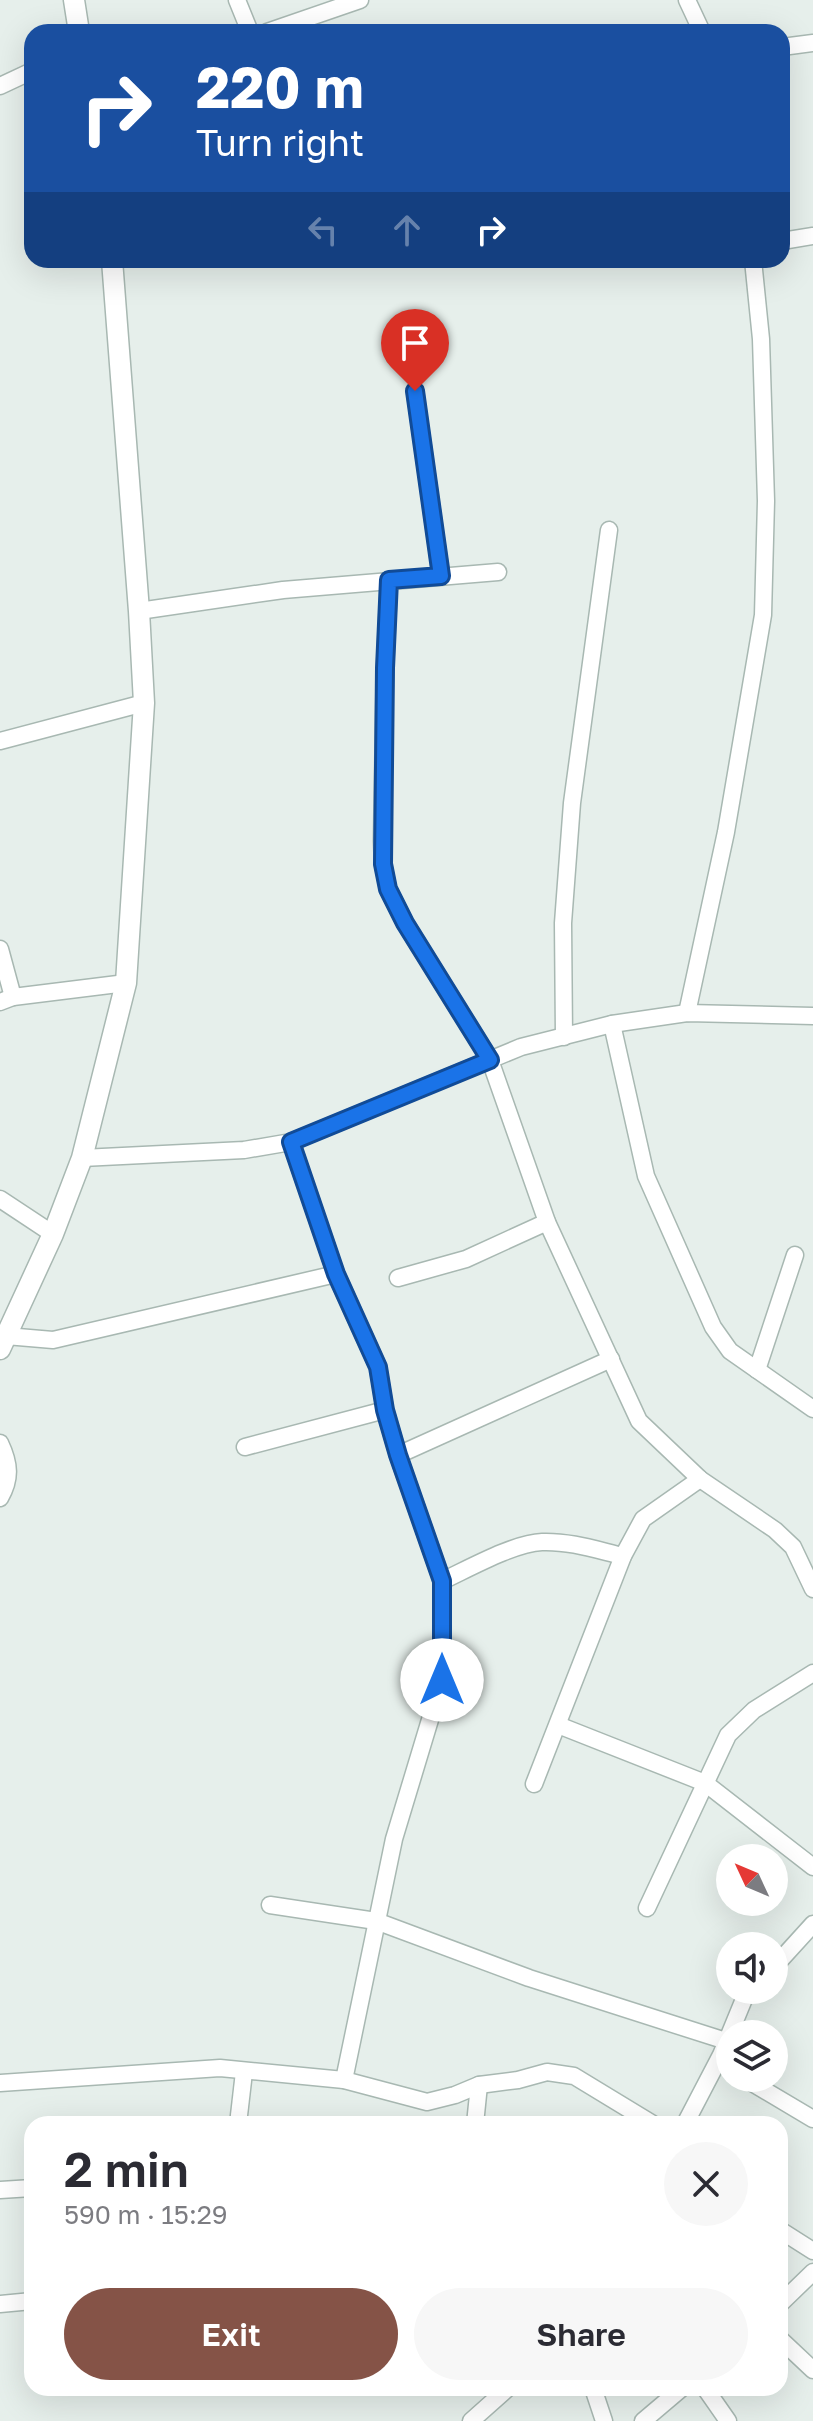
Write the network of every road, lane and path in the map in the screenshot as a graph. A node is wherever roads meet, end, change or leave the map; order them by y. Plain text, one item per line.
1 (74, 0) edge
2 (237, 0) edge
3 (360, 0) edge
4 (687, 0) edge
5 (78, 24) edge
6 (247, 24) edge
7 (290, 24) edge
8 (698, 24) edge
9 (813, 43) edge
10 (790, 46) edge
11 (24, 75) edge
12 (0, 86) edge
13 (813, 236) edge
14 (790, 240) edge
15 (113, 268) edge
16 (754, 268) edge
17 (415, 391) dead end
18 (609, 530) dead end
19 (498, 572) dead end
20 (441, 576) junction
21 (389, 580) junction
22 (139, 611) junction
23 (144, 703) junction
24 (0, 741) edge
25 (0, 949) edge
26 (126, 983) junction
27 (6, 999) edge
28 (687, 1013) junction
29 (813, 1016) edge
30 (612, 1024) junction
31 (564, 1037) junction
32 (490, 1060) junction
33 (291, 1142) junction
34 (82, 1158) junction
35 (0, 1199) edge
36 (547, 1222) junction
37 (53, 1234) junction
38 (795, 1255) dead end
39 (336, 1274) junction
40 (398, 1278) dead end
41 (3, 1343) edge
42 (611, 1359) junction
43 (757, 1370) junction
44 (813, 1409) edge
45 (385, 1410) junction
46 (0, 1443) edge
47 (245, 1447) dead end
48 (398, 1455) junction
49 (700, 1479) junction
50 (0, 1498) edge
51 (623, 1556) junction
52 (442, 1581) junction
53 (813, 1589) edge
54 (813, 1673) edge
55 (558, 1725) junction
56 (705, 1783) junction
57 (534, 1784) dead end
58 (813, 1867) edge
59 (270, 1905) dead end
60 (647, 1908) dead end
61 (376, 1921) junction
62 (813, 1924) edge
63 (788, 1952) edge
64 (716, 2050) edge
65 (716, 2071) edge
66 (244, 2072) junction
67 (344, 2080) junction
68 (0, 2083) edge
69 (479, 2085) junction
70 (768, 2092) edge
71 (239, 2116) edge
72 (476, 2116) edge
73 (640, 2116) edge
74 (690, 2116) edge
75 (813, 2119) edge
76 (24, 2188) edge
77 (0, 2190) edge
78 (788, 2235) edge
79 (813, 2251) edge
80 (813, 2272) edge
81 (788, 2296) edge
82 (24, 2302) edge
83 (0, 2304) edge
84 (788, 2347) edge
85 (813, 2370) edge
86 (499, 2396) edge
87 (596, 2396) edge
88 (673, 2396) edge
89 (711, 2396) edge
90 (471, 2421) edge
91 (604, 2421) edge
92 (643, 2421) edge
93 (728, 2421) edge

1 - 5 street
2 - 6 street
3 - 7 street
4 - 8 street
9 - 10 street
11 - 12 street
13 - 14 street
15 - 22 street
16 - 28 street
17 - 20 street
18 - 31 street
19 - 20 street
20 - 21 street
21 - 22 street
21 - 32 street
22 - 23 street
23 - 24 street
23 - 26 street
25 - 27 street
26 - 27 street
26 - 34 street
28 - 29 street
28 - 30 street
30 - 31 street
30 - 43 street
31 - 32 street
32 - 33 street
32 - 36 street
33 - 34 street
33 - 39 street
34 - 37 street
35 - 37 street
36 - 40 street
36 - 42 street
37 - 41 street
38 - 43 street
39 - 41 street
39 - 45 street
42 - 48 street
42 - 49 street
43 - 44 street
45 - 47 street
45 - 48 street
46 - 50 street
48 - 52 street
49 - 51 street
49 - 53 street
51 - 52 street
51 - 55 street
52 - 61 street
54 - 56 street
55 - 56 street
55 - 57 street
56 - 58 street
56 - 60 street
59 - 61 street
61 - 64 street
61 - 67 street
62 - 63 street
65 - 74 street
66 - 67 street
66 - 68 street
66 - 71 street
67 - 69 street
69 - 72 street
69 - 73 street
70 - 75 street
76 - 77 street
78 - 79 street
80 - 81 street
82 - 83 street
84 - 85 street
86 - 90 street
87 - 91 street
88 - 92 street
89 - 93 street

